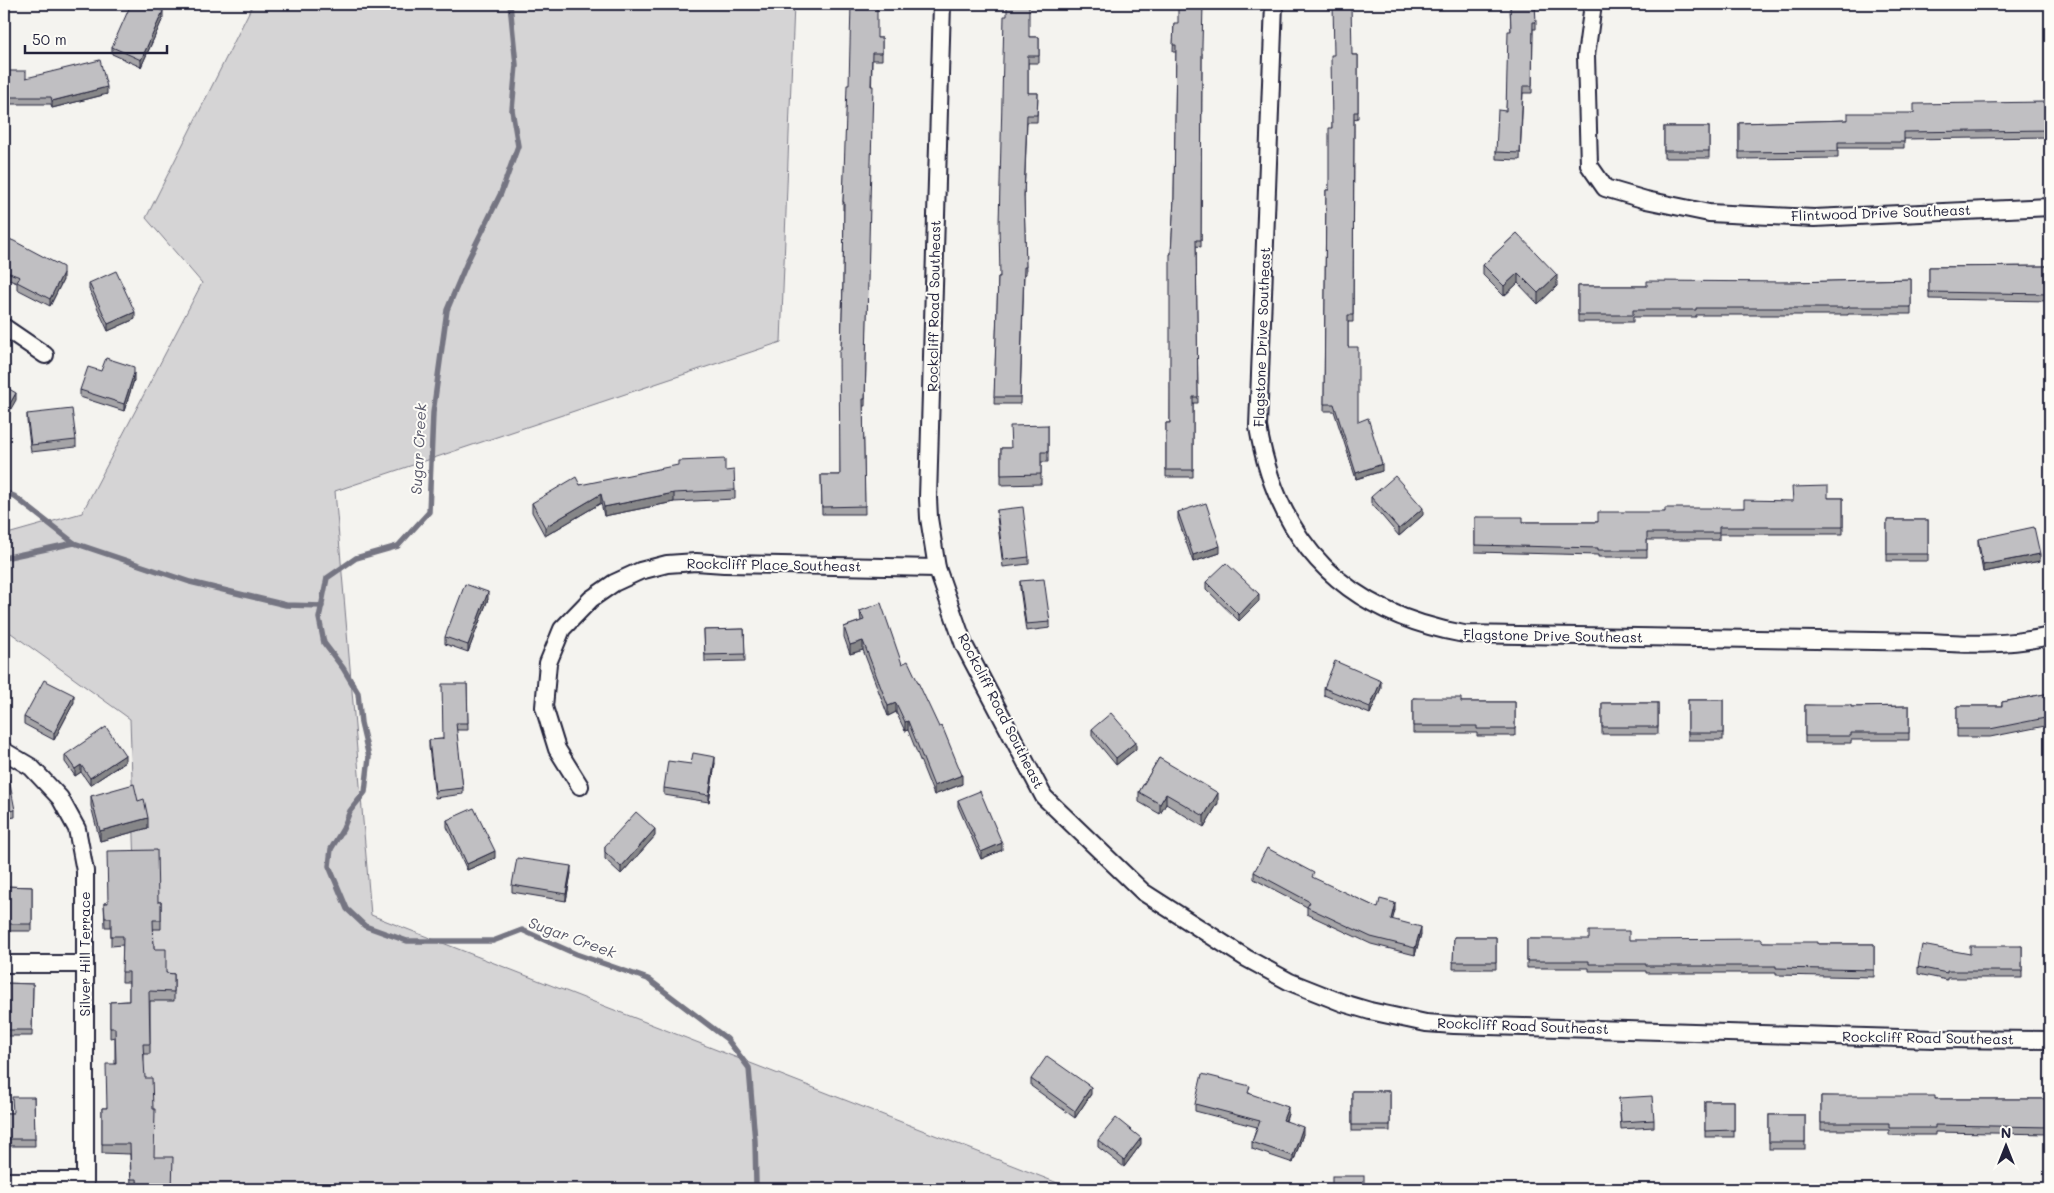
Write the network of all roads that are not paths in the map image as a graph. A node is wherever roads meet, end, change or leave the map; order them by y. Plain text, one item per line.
1 (942, 4) edge
2 (1274, 4) edge
3 (1593, 4) edge
4 (2050, 207) edge
5 (4, 327) edge
6 (45, 355) dead end
7 (937, 568) junction
8 (2050, 636) edge
9 (4, 751) edge
10 (580, 786) dead end
11 (4, 964) edge
12 (85, 964) junction
13 (2050, 1040) edge
14 (4, 1180) edge
15 (85, 1185) edge

1 - 7 street, Rockcliff Road Southeast
2 - 8 street, Flagstone Drive Southeast
3 - 4 street, Flintwood Drive Southeast
5 - 6 street
7 - 10 street, Rockcliff Place Southeast
7 - 13 street, Rockcliff Road Southeast
9 - 12 street, Silver Hill Terrace
11 - 12 street
12 - 15 street, Silver Hill Terrace
14 - 15 street

